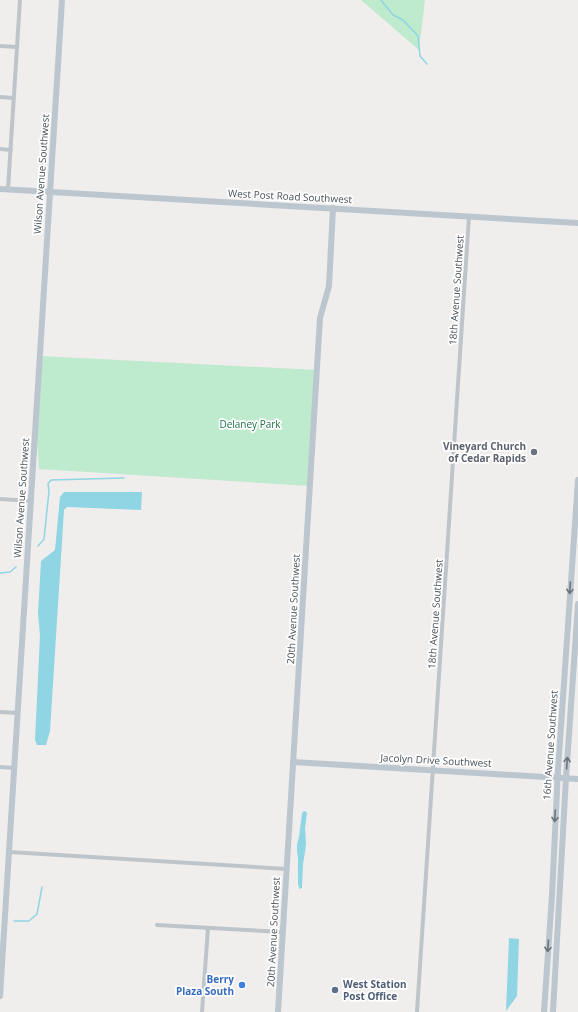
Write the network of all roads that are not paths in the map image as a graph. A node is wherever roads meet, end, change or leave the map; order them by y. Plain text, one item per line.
1 (20, 0) edge
2 (62, 0) edge
3 (0, 46) edge
4 (17, 47) junction
5 (0, 97) edge
6 (14, 98) junction
7 (0, 149) edge
8 (11, 150) junction
9 (0, 189) edge
10 (8, 189) junction
11 (50, 192) junction
12 (333, 208) junction
13 (469, 216) junction
14 (578, 223) edge
15 (578, 480) edge
16 (578, 490) edge
17 (0, 500) edge
18 (31, 502) junction
19 (578, 604) edge
20 (0, 712) edge
21 (18, 714) junction
22 (293, 762) junction
23 (0, 767) edge
24 (14, 768) junction
25 (433, 770) junction
26 (557, 777) junction
27 (566, 778) junction
28 (578, 779) edge
29 (9, 852) junction
30 (553, 863) junction
31 (287, 869) junction
32 (559, 900) junction
33 (157, 925) dead end
34 (208, 928) junction
35 (283, 932) junction
36 (0, 996) edge
37 (202, 1012) edge
38 (278, 1012) edge
39 (417, 1012) edge
40 (544, 1012) edge
41 (552, 1012) edge

1 - 4 street
2 - 11 street, Wilson Avenue Southwest
3 - 4 street
4 - 6 street
5 - 6 street
6 - 8 street
7 - 8 street
8 - 10 street
9 - 10 street, West Post Road Southwest
10 - 11 street, West Post Road Southwest
11 - 12 street, West Post Road Southwest
11 - 18 street, Wilson Avenue Southwest
12 - 13 street, West Post Road Southwest
12 - 22 street, 20th Avenue Southwest
13 - 14 street, West Post Road Southwest
13 - 25 street, 18th Avenue Southwest
15 - 16 street, 16th Avenue Southwest
16 -> 26 street, 16th Avenue Southwest
17 - 18 street
18 - 21 street, Wilson Avenue Southwest
27 -> 19 street, 16th Avenue Southwest
20 - 21 street
21 - 24 street, Wilson Avenue Southwest
22 - 25 street, Jacolyn Drive Southwest
22 - 31 street, 20th Avenue Southwest
23 - 24 street
24 - 29 street, Wilson Avenue Southwest
25 - 26 street, Jacolyn Drive Southwest
25 - 39 street, 18th Avenue Southwest
26 - 27 street, Jacolyn Drive Southwest
26 -> 30 street, 16th Avenue Southwest
27 - 28 street, Jacolyn Drive Southwest
27 - 32 street, 16th Avenue Southwest
29 - 31 street
29 - 36 street, Wilson Avenue Southwest
30 - 32 street
30 -> 40 street, 16th Avenue Southwest
31 - 35 street, 20th Avenue Southwest
32 - 41 street, 16th Avenue Southwest
33 - 34 street
34 - 35 street
34 - 37 street
35 - 38 street, 20th Avenue Southwest

